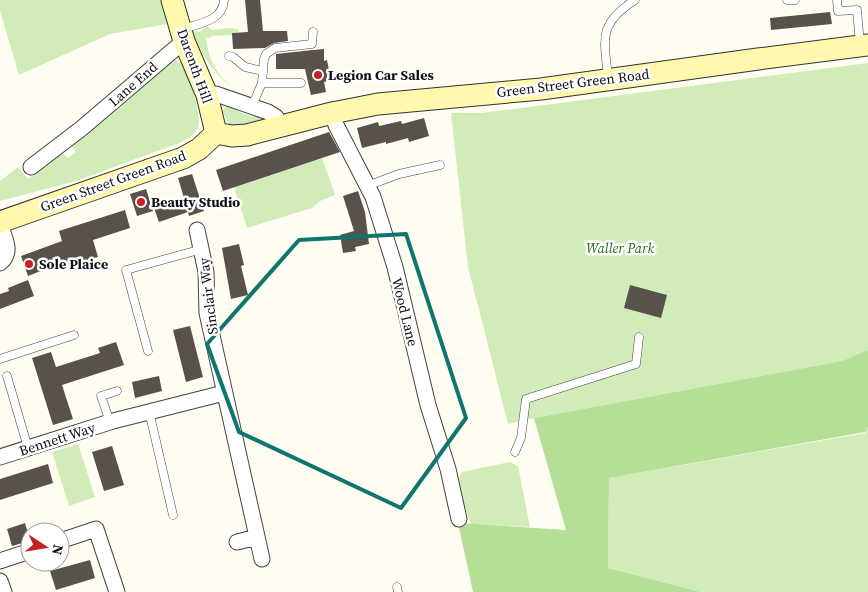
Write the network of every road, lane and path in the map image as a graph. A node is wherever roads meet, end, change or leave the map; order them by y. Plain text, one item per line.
1 (172, 0) edge
2 (224, 0) edge
3 (635, 0) edge
4 (787, 0) edge
5 (796, 0) edge
6 (836, 0) edge
7 (313, 32) dead end
8 (182, 35) junction
9 (864, 46) edge
10 (229, 56) dead end
11 (263, 71) junction
12 (609, 80) junction
13 (302, 83) dead end
14 (262, 84) junction
15 (207, 95) junction
16 (252, 106) junction
17 (332, 113) junction
18 (280, 126) junction
19 (216, 133) junction
20 (440, 165) dead end
21 (31, 167) dead end
22 (367, 186) junction
23 (0, 224) edge
24 (196, 230) dead end
25 (202, 249) junction
26 (0, 263) edge
27 (74, 335) dead end
28 (639, 337) dead end
29 (148, 351) dead end
30 (0, 360) edge
31 (6, 376) dead end
32 (118, 391) dead end
33 (224, 393) junction
34 (149, 411) junction
35 (112, 422) junction
36 (28, 448) junction
37 (515, 452) dead end
38 (0, 457) edge
39 (173, 515) dead end
40 (459, 519) dead end
41 (257, 537) junction
42 (70, 538) edge
43 (237, 542) dead end
44 (20, 554) edge
45 (262, 559) dead end
46 (0, 561) edge
47 (0, 581) edge
48 (4, 592) edge
49 (117, 592) edge

1 - 8 main road, Darenth Hill
2 - 8 lane
3 - 12 lane
4 - 5 lane
6 - 9 lane
7 - 11 lane
8 - 15 main road, Darenth Hill
8 - 21 street, Lane End
9 - 12 main road, Green Street Green Road
10 - 11 lane
11 - 14 lane
12 - 17 main road, Green Street Green Road
13 - 14 lane
14 - 16 lane
15 - 16 street
15 - 19 main road, Darenth Hill
16 - 18 street
17 - 18 main road, Green Street Green Road
17 - 22 street, Wood Lane
18 - 19 main road, Green Street Green Road
19 - 23 main road, Green Street Green Road
20 - 22 lane
22 - 40 street, Wood Lane
23 - 26 street
24 - 25 street, Sinclair Way
25 - 29 lane
25 - 33 street, Sinclair Way
27 - 30 lane
28 - 37 lane
31 - 36 lane
32 - 35 lane
33 - 34 street
33 - 41 street, Sinclair Way
34 - 35 street
34 - 39 lane
35 - 36 street, Bennett Way
36 - 38 street, Bennett Way
41 - 43 street
41 - 45 street, Sinclair Way
42 - 49 street
44 - 46 street
47 - 48 street

